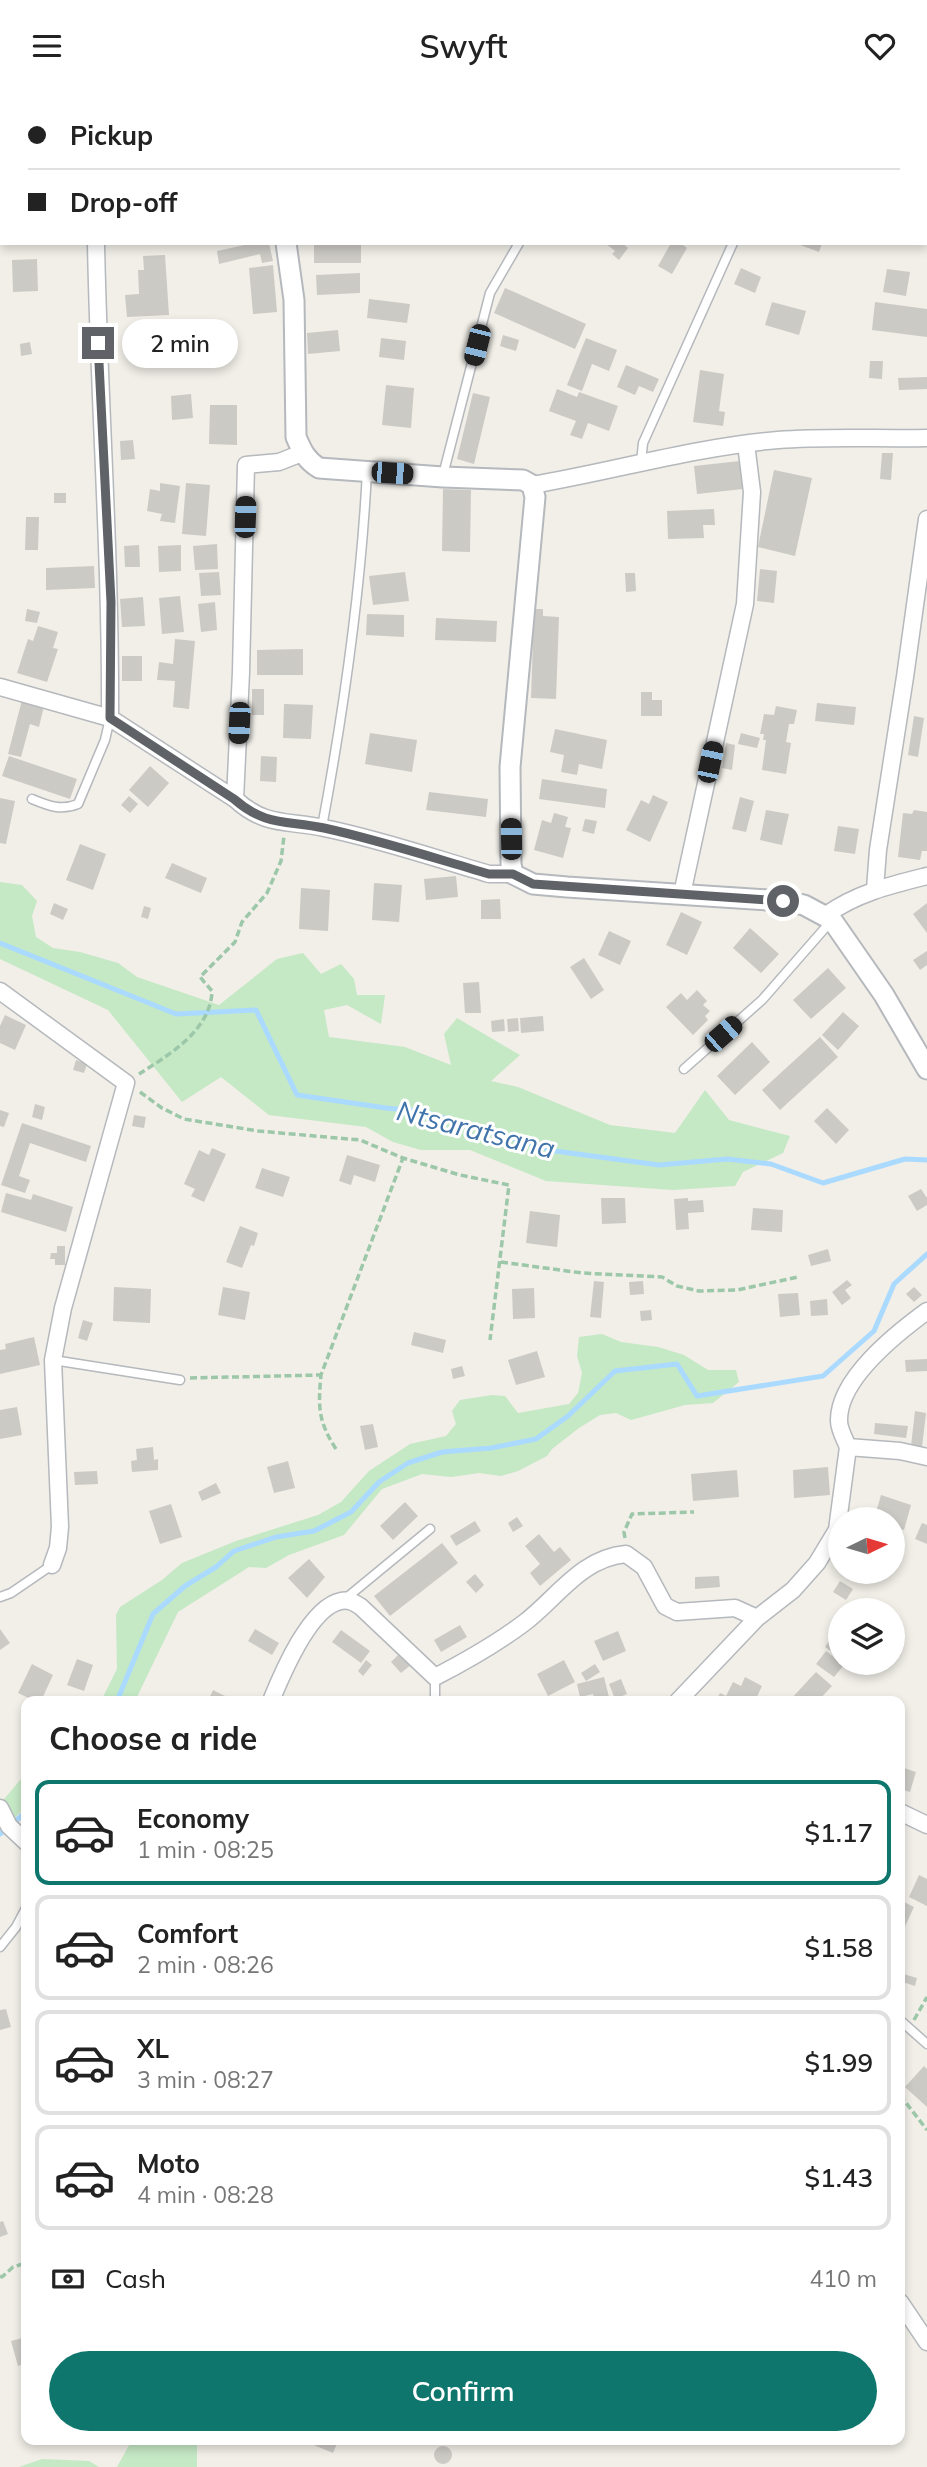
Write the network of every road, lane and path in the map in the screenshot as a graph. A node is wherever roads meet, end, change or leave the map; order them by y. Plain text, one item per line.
1 (96, 245) edge
2 (286, 245) edge
3 (518, 245) edge
4 (732, 245) edge
5 (927, 437) edge
6 (746, 444) junction
7 (302, 453) junction
8 (641, 464) junction
9 (367, 471) junction
10 (443, 477) junction
11 (531, 485) junction
12 (927, 519) edge
13 (0, 687) edge
14 (110, 718) junction
15 (32, 799) dead end
16 (234, 799) junction
17 (285, 824) junction
18 (322, 827) junction
19 (513, 874) junction
20 (927, 876) edge
21 (875, 889) junction
22 (682, 894) junction
23 (829, 918) junction
24 (0, 991) edge
25 (684, 1069) dead end
26 (927, 1069) edge
27 (126, 1083) junction
28 (403, 1158) junction
29 (500, 1262) junction
30 (798, 1277) dead end
31 (927, 1311) edge
32 (490, 1340) dead end
33 (53, 1360) junction
34 (321, 1375) junction
35 (180, 1380) joint
36 (848, 1447) junction
37 (336, 1449) dead end
38 (927, 1457) edge
39 (694, 1512) dead end
40 (430, 1529) dead end
41 (626, 1554) junction
42 (52, 1565) joint
43 (0, 1597) edge
44 (343, 1601) junction
45 (757, 1618) junction
46 (435, 1677) junction
47 (273, 1696) edge
48 (435, 1696) edge
49 (683, 1696) edge
50 (0, 1808) edge
51 (905, 1814) edge
52 (927, 1825) edge
53 (21, 1837) edge
54 (21, 1918) edge
55 (0, 1947) edge
56 (905, 2024) edge
57 (927, 2044) edge
58 (905, 2101) edge
59 (927, 2130) edge
60 (21, 2265) edge
61 (0, 2276) edge
62 (905, 2309) edge
63 (927, 2342) edge

1 - 14 street
2 - 7 street
3 - 10 lane
4 - 8 lane
5 - 6 street
6 - 8 street
6 - 22 street
7 - 9 street
7 - 16 street
8 - 11 street
9 - 10 street
9 - 18 lane
10 - 11 street
11 - 19 street
12 - 21 street
13 - 14 street
14 - 15 lane
14 - 16 street
16 - 17 street
17 - 18 street
17 - 27 path
18 - 19 street
19 - 22 street
20 - 21 street
21 - 23 street
22 - 23 street
23 - 25 lane
23 - 26 street
24 - 27 street
27 - 28 path
27 - 33 street
28 - 29 path
28 - 34 path
29 - 30 path
29 - 32 path
31 - 36 street
33 - 35 lane
33 - 42 street
34 - 35 path
34 - 37 path
36 - 38 street
36 - 45 street
39 - 41 path
40 - 44 lane
41 - 45 street
41 - 46 street
42 - 43 lane
44 - 46 street
44 - 47 street
45 - 49 street
46 - 48 lane
50 - 53 street
51 - 52 street
54 - 55 lane
56 - 57 lane
58 - 59 path
60 - 61 path
62 - 63 street

